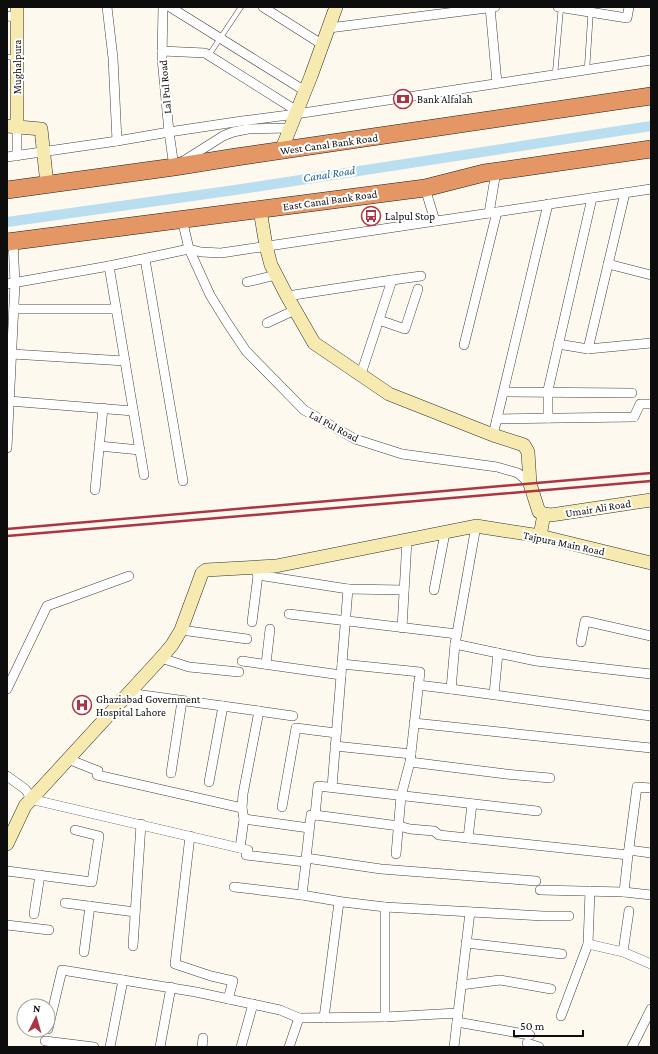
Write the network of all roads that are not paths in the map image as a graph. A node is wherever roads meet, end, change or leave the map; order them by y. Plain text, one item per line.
1 (107, 7) edge
2 (164, 7) edge
3 (170, 7) edge
4 (241, 7) edge
5 (263, 7) edge
6 (336, 7) edge
7 (492, 7) edge
8 (560, 7) edge
9 (629, 7) edge
10 (591, 10) edge
11 (14, 13) edge
12 (329, 28) junction
13 (220, 39) junction
14 (323, 45) junction
15 (162, 51) junction
16 (209, 55) junction
17 (12, 57) edge
18 (651, 60) edge
19 (586, 69) junction
20 (555, 74) junction
21 (497, 83) junction
22 (305, 91) junction
23 (651, 96) edge
24 (296, 113) junction
25 (12, 126) edge
26 (290, 128) junction
27 (169, 132) junction
28 (117, 141) junction
29 (651, 149) edge
30 (281, 151) junction
31 (43, 152) junction
32 (18, 156) junction
33 (7, 157) edge
34 (174, 167) junction
35 (496, 172) junction
36 (47, 184) junction
37 (425, 188) junction
38 (651, 189) edge
39 (7, 190) edge
40 (625, 193) junction
41 (592, 198) junction
42 (548, 204) junction
43 (260, 210) junction
44 (493, 212) junction
45 (182, 219) junction
46 (435, 221) junction
47 (10, 242) edge
48 (266, 246) junction
49 (189, 249) junction
50 (145, 259) junction
51 (608, 264) junction
52 (109, 266) junction
53 (276, 275) junction
54 (651, 275) edge
55 (421, 276) dead end
56 (392, 280) junction
57 (247, 282) dead end
58 (11, 284) edge
59 (418, 289) dead end
60 (287, 296) junction
61 (14, 309) junction
62 (116, 309) junction
63 (295, 310) junction
64 (379, 320) junction
65 (267, 323) dead end
66 (651, 343) edge
67 (558, 344) junction
68 (464, 345) dead end
69 (588, 349) junction
70 (12, 354) junction
71 (125, 361) junction
72 (9, 367) edge
73 (361, 374) junction
74 (504, 392) junction
75 (548, 392) junction
76 (632, 393) dead end
77 (651, 404) edge
78 (8, 406) edge
79 (102, 408) junction
80 (133, 411) junction
81 (548, 418) junction
82 (497, 419) junction
83 (494, 435) junction
84 (99, 446) junction
85 (7, 448) edge
86 (140, 450) junction
87 (144, 475) dead end
88 (183, 480) dead end
89 (530, 484) junction
90 (95, 490) dead end
91 (651, 500) edge
92 (544, 514) junction
93 (476, 526) junction
94 (445, 533) junction
95 (540, 536) junction
96 (407, 540) junction
97 (651, 563) edge
98 (256, 571) junction
99 (129, 576) dead end
100 (348, 589) junction
101 (404, 590) junction
102 (434, 590) dead end
103 (289, 614) dead end
104 (346, 621) junction
105 (252, 622) dead end
106 (402, 628) junction
107 (270, 629) dead end
108 (181, 630) junction
109 (457, 634) junction
110 (651, 636) edge
111 (247, 639) dead end
112 (581, 642) dead end
113 (455, 644) junction
114 (498, 653) junction
115 (161, 658) junction
116 (242, 661) dead end
117 (266, 664) junction
118 (342, 664) junction
119 (239, 672) dead end
120 (651, 674) edge
121 (341, 675) junction
122 (418, 685) junction
123 (7, 689) edge
124 (451, 689) junction
125 (128, 693) junction
126 (494, 694) junction
127 (182, 701) junction
128 (223, 706) junction
129 (258, 711) junction
130 (293, 716) dead end
131 (651, 716) edge
132 (414, 723) junction
133 (336, 733) junction
134 (335, 746) junction
135 (651, 748) edge
136 (411, 758) junction
137 (68, 759) junction
138 (171, 773) dead end
139 (7, 776) edge
140 (550, 778) dead end
141 (209, 782) dead end
142 (332, 787) junction
143 (651, 788) edge
144 (402, 796) junction
145 (30, 799) junction
146 (472, 804) junction
147 (282, 807) dead end
148 (242, 808) junction
149 (536, 811) dead end
150 (315, 815) junction
151 (244, 819) junction
152 (140, 824) junction
153 (399, 826) junction
154 (310, 828) junction
155 (75, 830) dead end
156 (190, 836) junction
157 (468, 838) junction
158 (7, 844) edge
159 (240, 848) junction
160 (628, 853) junction
161 (651, 853) edge
162 (396, 854) dead end
163 (306, 860) junction
164 (7, 870) edge
165 (40, 875) junction
166 (536, 881) dead end
167 (234, 887) dead end
168 (540, 890) dead end
169 (590, 891) junction
170 (624, 892) junction
171 (302, 895) junction
172 (651, 895) edge
173 (339, 902) junction
174 (65, 903) dead end
175 (90, 906) junction
176 (385, 907) junction
177 (629, 911) dead end
178 (135, 912) junction
179 (470, 912) junction
180 (34, 914) dead end
181 (569, 916) dead end
182 (7, 924) edge
183 (49, 930) dead end
184 (466, 943) junction
185 (588, 944) junction
186 (133, 946) dead end
187 (84, 952) dead end
188 (623, 952) junction
189 (562, 954) dead end
190 (651, 964) edge
191 (123, 980) junction
192 (461, 985) junction
193 (171, 988) junction
194 (551, 989) dead end
195 (55, 998) edge
196 (228, 999) junction
197 (253, 1004) junction
198 (651, 1009) edge
199 (458, 1013) junction
200 (561, 1016) dead end
201 (385, 1017) junction
202 (299, 1018) junction
203 (324, 1018) junction
204 (457, 1022) junction
205 (203, 1038) dead end
206 (45, 1044) edge
207 (94, 1047) edge
208 (110, 1047) edge
209 (160, 1047) edge
210 (202, 1047) edge
211 (241, 1047) edge
212 (289, 1047) edge
213 (454, 1047) edge
214 (539, 1047) edge
215 (632, 1047) edge

1 - 28 street
2 - 15 street, Lal Pul Road
3 - 13 street
4 - 13 lane
5 - 14 street
6 - 12 street
7 - 12 street
7 - 21 street
8 - 10 street
8 - 20 lane
9 - 10 street
10 - 19 lane
11 - 17 street, Mughalpura
12 - 14 street
13 - 16 lane
13 - 22 street
14 - 22 street
15 - 16 street
15 - 27 street, Lal Pul Road
16 - 24 street
17 - 25 street, Mughalpura
18 - 19 street
19 - 20 street
20 - 21 street
21 - 24 street
22 - 24 street
23 - 30 highway, West Canal Bank Road
24 - 26 street
24 - 27 street
25 - 31 street
25 - 32 street
26 - 30 street
26 - 34 street
27 - 28 street
27 - 34 street, Lal Pul Road
28 - 31 street
29 - 35 highway, East Canal Bank Road
30 - 34 highway, West Canal Bank Road
31 - 32 street
31 - 36 street
32 - 33 street
34 - 36 highway, West Canal Bank Road
35 - 37 highway, East Canal Bank Road
35 - 44 street
36 - 39 highway, West Canal Bank Road
37 - 43 highway, East Canal Bank Road
37 - 46 street
38 - 40 street
40 - 41 street
40 - 51 street
41 - 42 street
41 - 67 street
42 - 44 street
42 - 74 street
43 - 45 highway, East Canal Bank Road
43 - 48 street
44 - 46 street
44 - 68 street
45 - 47 highway, East Canal Bank Road
45 - 49 street, Lal Pul Road
46 - 48 street
47 - 58 street
48 - 49 street
48 - 53 street
49 - 50 street
49 - 89 street, Lal Pul Road
50 - 52 street
50 - 88 street
51 - 54 street
51 - 69 street
52 - 58 street
52 - 62 street
53 - 57 street
53 - 60 street
55 - 56 street
56 - 60 street
56 - 64 street
58 - 61 street
59 - 64 street
60 - 63 street
61 - 62 street
61 - 70 street
62 - 71 street
63 - 65 street
63 - 73 street
64 - 73 street
66 - 69 street
67 - 69 street
67 - 75 street
70 - 71 street
70 - 72 street
71 - 80 street
72 - 78 street
73 - 83 street
74 - 75 street
74 - 82 street
75 - 76 street
75 - 81 street
77 - 81 street
78 - 79 street
78 - 85 street
79 - 80 street
79 - 84 street
80 - 86 street
81 - 82 street
82 - 83 street
83 - 89 street
84 - 86 street
84 - 90 street
86 - 87 street
89 - 92 street
91 - 92 street, Umair Ali Road
92 - 95 street
93 - 94 street
93 - 95 street, Tajpura Main Road
93 - 109 street
94 - 96 street
94 - 102 street
95 - 97 street, Tajpura Main Road
96 - 98 street
96 - 101 street
98 - 100 street
98 - 105 street
98 - 108 street
99 - 123 street
100 - 101 street
100 - 104 street
101 - 106 street
103 - 104 street
104 - 106 street
104 - 118 street
106 - 109 street
107 - 117 street
108 - 111 street
108 - 115 street
109 - 113 street
110 - 112 street
113 - 114 street
113 - 124 street
114 - 120 street
114 - 126 street
115 - 119 street
115 - 125 street
116 - 117 street
117 - 121 street
118 - 121 street
118 - 122 street
121 - 133 street
122 - 124 street
122 - 132 street
124 - 126 street
125 - 127 street
125 - 137 street
126 - 131 street
127 - 128 street
127 - 138 street
128 - 129 street
128 - 141 street
129 - 130 street
129 - 148 street
132 - 135 street
132 - 136 street
133 - 134 street
133 - 147 street
134 - 136 street
134 - 142 street
136 - 140 street
136 - 144 street
137 - 145 street
137 - 148 street
139 - 145 street
142 - 144 street
142 - 150 street
143 - 160 street
144 - 146 street
144 - 153 street
145 - 152 street
145 - 158 street
146 - 149 street
146 - 157 street
148 - 151 street
150 - 153 street
150 - 154 street
151 - 154 street
151 - 159 street
152 - 156 street
152 - 178 street
153 - 157 street
153 - 162 street
154 - 163 street
155 - 165 street
156 - 159 street
156 - 196 street
157 - 160 street
159 - 163 street
160 - 161 street
160 - 170 street
163 - 166 street
163 - 171 street
164 - 165 street
165 - 180 street
167 - 171 street
168 - 169 street
169 - 170 street
169 - 185 street
170 - 172 street
171 - 173 street
173 - 176 street
173 - 203 street
174 - 175 street
175 - 178 street
175 - 187 street
176 - 179 street
176 - 201 street
177 - 188 street
178 - 186 street
179 - 181 street
179 - 184 street
182 - 183 street
184 - 189 street
184 - 192 street
185 - 188 street
185 - 200 street
188 - 190 street
191 - 193 street
191 - 195 street
191 - 208 street
192 - 194 street
192 - 199 street
193 - 196 street
193 - 209 street
196 - 197 street
197 - 202 street
197 - 211 street
198 - 215 street
199 - 201 street
199 - 204 street
201 - 203 street
202 - 203 street
202 - 212 street
204 - 213 street
204 - 214 street
205 - 210 street
206 - 207 street

